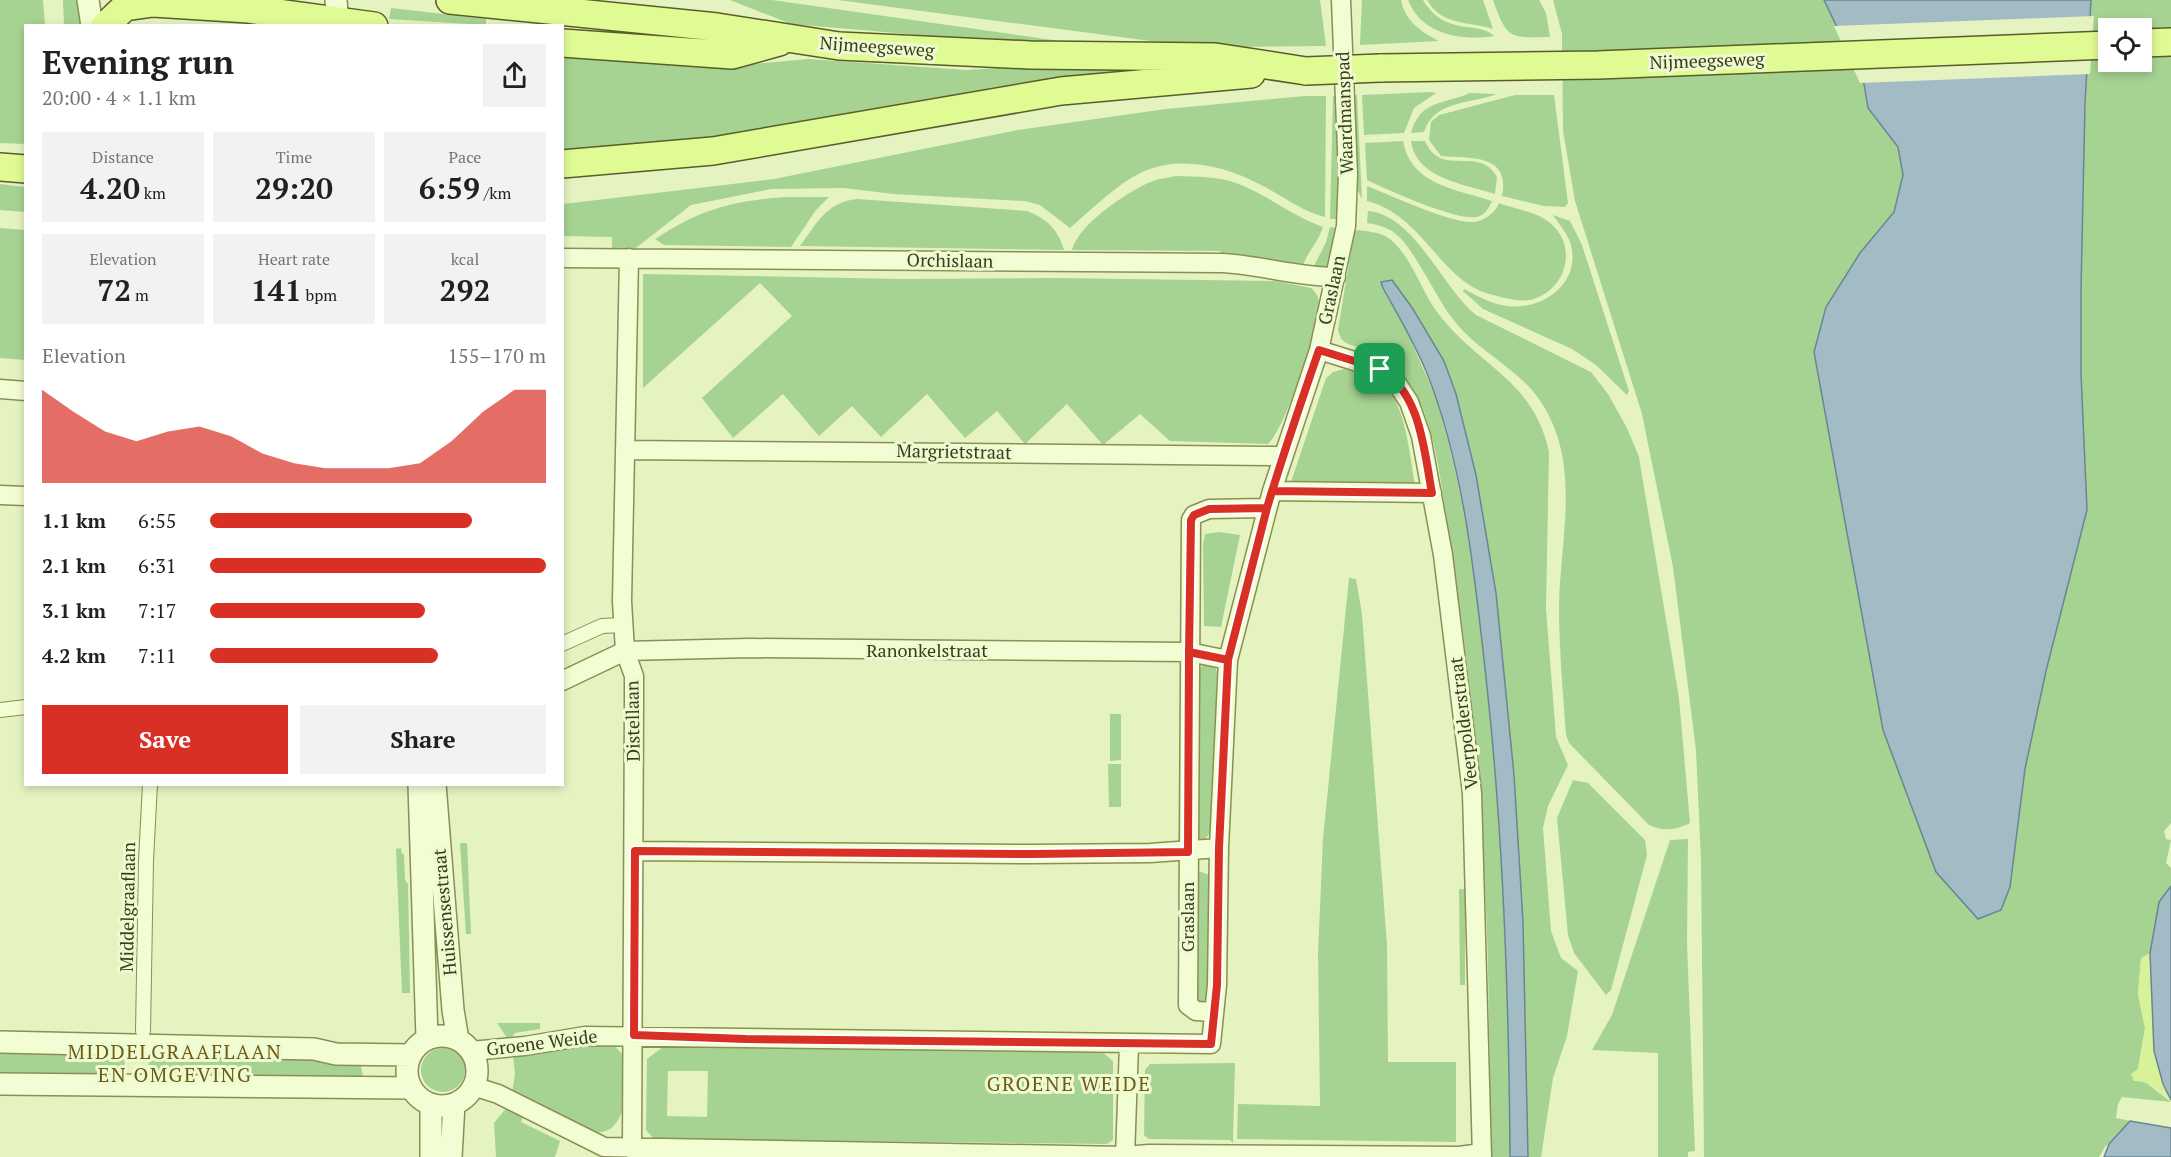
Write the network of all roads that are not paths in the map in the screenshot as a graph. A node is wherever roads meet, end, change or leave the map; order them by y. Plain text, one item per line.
1 (88, 0) edge
2 (450, 0) edge
3 (552, 0) edge
4 (1341, 0) edge
5 (593, 14) junction
6 (337, 16) edge
7 (92, 24) edge
8 (107, 24) edge
9 (367, 24) edge
10 (786, 40) junction
11 (2171, 42) edge
12 (564, 43) edge
13 (2152, 43) edge
14 (2098, 45) edge
15 (1306, 71) junction
16 (564, 164) edge
17 (0, 167) edge
18 (24, 169) edge
19 (1346, 226) joint
20 (564, 258) edge
21 (629, 258) junction
22 (1336, 277) junction
23 (1319, 350) junction
24 (0, 389) edge
25 (24, 391) edge
26 (625, 450) junction
27 (1282, 456) junction
28 (1432, 493) junction
29 (0, 495) edge
30 (24, 496) edge
31 (1269, 500) junction
32 (623, 626) junction
33 (564, 643) edge
34 (626, 651) junction
35 (1189, 652) junction
36 (1228, 660) junction
37 (564, 680) edge
38 (24, 707) edge
39 (2, 710) edge
40 (150, 786) edge
41 (418, 786) edge
42 (435, 786) edge
43 (1219, 848) junction
44 (635, 851) junction
45 (1188, 852) junction
46 (1214, 1012) junction
47 (143, 1031) dead end
48 (634, 1035) junction
49 (427, 1039) junction
50 (0, 1042) edge
51 (1188, 1044) joint
52 (464, 1045) junction
53 (1129, 1045) junction
54 (411, 1055) junction
55 (0, 1084) edge
56 (474, 1086) junction
57 (411, 1088) junction
58 (431, 1104) junction
59 (454, 1104) junction
60 (632, 1149) junction
61 (1482, 1155) edge
62 (431, 1157) edge
63 (451, 1157) edge
64 (1125, 1157) edge

1 - 7 street
2 - 5 main road, Nijmeegseweg
3 - 5 main road
4 - 19 street, Waardmanspad
5 - 10 main road, Nijmeegseweg
6 - 8 main road
6 - 9 main road
10 - 12 main road
10 - 15 main road, Nijmeegseweg
11 - 13 main road
14 - 15 main road, Nijmeegseweg, bridge
15 - 16 main road, Nijmeegseweg
17 - 18 main road
19 - 22 street, Graslaan
20 - 21 street, Orchislaan
21 - 22 street, Orchislaan
21 - 26 street, Distellaan
22 - 23 street, Graslaan
23 - 27 street, Graslaan
23 - 28 street, Veerpolderstraat
24 - 25 street
26 - 27 street, Margrietstraat
26 - 32 street, Distellaan
27 - 31 street, Graslaan
28 - 31 street, Graslaan
28 - 61 street, Veerpolderstraat
29 - 30 street
31 - 35 street, Graslaan
31 - 36 street, Graslaan
32 - 33 street
32 - 34 street, Distellaan
34 - 35 street, Ranonkelstraat
34 - 37 street
34 - 44 street, Distellaan
35 - 36 street, Ranonkelstraat
35 - 45 street, Graslaan
36 - 43 street, Graslaan
38 - 39 street
40 - 47 street, Middelgraaflaan
41 - 49 street, Huissensestraat
42 - 52 street, Huissensestraat
43 - 45 street
43 - 46 street, Graslaan
44 - 45 street
44 - 48 street, Distellaan
45 - 46 street, Graslaan
46 - 51 street, Graslaan
48 - 52 street, Groene Weide
48 - 53 street, Groene Weide
48 - 60 street, Distellaan
49 - 52 street
49 - 54 street
50 - 54 street
51 - 53 street, Groene Weide
52 - 56 street
53 - 64 street
54 - 57 street
55 - 57 street
56 - 59 street
56 - 60 street
57 - 58 street
58 - 59 street
58 - 62 street
59 - 63 street
60 - 64 street
61 - 64 street

